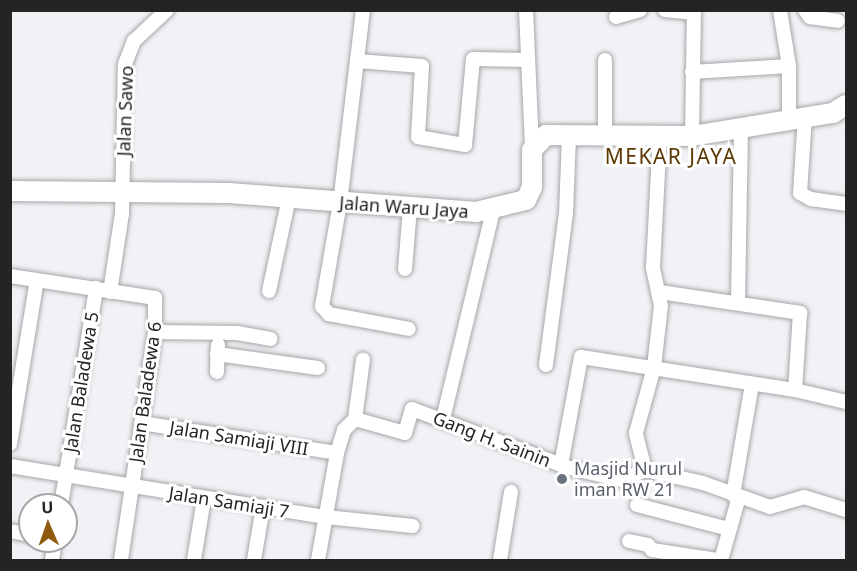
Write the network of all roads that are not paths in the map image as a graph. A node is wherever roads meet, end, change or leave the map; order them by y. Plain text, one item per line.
1 (167, 10) edge
2 (363, 10) edge
3 (526, 10) edge
4 (640, 10) edge
5 (665, 10) edge
6 (780, 10) edge
7 (805, 10) edge
8 (694, 12) edge
9 (616, 17) dead end
10 (838, 21) dead end
11 (526, 60) junction
12 (605, 60) dead end
13 (357, 61) junction
14 (789, 66) junction
15 (692, 72) junction
16 (846, 105) edge
17 (797, 117) junction
18 (741, 129) junction
19 (569, 135) junction
20 (605, 135) junction
21 (660, 135) junction
22 (692, 136) junction
23 (532, 150) junction
24 (10, 191) edge
25 (121, 191) junction
26 (289, 198) junction
27 (340, 203) junction
28 (846, 204) edge
29 (410, 208) junction
30 (494, 210) junction
31 (405, 269) dead end
32 (10, 276) edge
33 (37, 280) junction
34 (96, 288) junction
35 (270, 291) dead end
36 (110, 292) junction
37 (660, 292) junction
38 (738, 301) junction
39 (409, 329) dead end
40 (155, 332) junction
41 (219, 334) junction
42 (270, 339) dead end
43 (217, 354) junction
44 (363, 360) dead end
45 (546, 365) dead end
46 (654, 367) junction
47 (318, 368) dead end
48 (217, 372) dead end
49 (752, 384) junction
50 (795, 390) junction
51 (846, 402) edge
52 (355, 419) junction
53 (442, 419) junction
54 (141, 423) junction
55 (10, 444) edge
56 (337, 453) junction
57 (561, 465) junction
58 (10, 466) edge
59 (645, 470) junction
60 (66, 475) junction
61 (131, 486) junction
62 (511, 492) dead end
63 (63, 493) edge
64 (736, 496) junction
65 (204, 498) junction
66 (637, 505) dead end
67 (263, 507) junction
68 (846, 510) edge
69 (326, 518) junction
70 (413, 526) dead end
71 (729, 529) junction
72 (629, 541) dead end
73 (121, 561) edge
74 (194, 561) edge
75 (254, 561) edge
76 (318, 561) edge
77 (500, 561) edge
78 (719, 561) edge

1 - 25 street, Jalan Sawo
2 - 13 street
3 - 11 street
4 - 9 street
5 - 8 street
6 - 14 street
7 - 10 street
8 - 15 street
11 - 13 street
11 - 23 street
12 - 20 street
13 - 27 street
14 - 15 street
14 - 17 street
15 - 22 street
16 - 17 street
17 - 18 street
17 - 28 street
18 - 22 street
18 - 38 street
19 - 20 street
19 - 23 street
19 - 45 street
20 - 21 street
21 - 22 street
21 - 37 street
23 - 30 street, Jalan Waru Jaya
24 - 25 street, Jalan Waru Jaya
25 - 26 street, Jalan Waru Jaya
25 - 36 street, Jalan Sawo
26 - 27 street, Jalan Waru Jaya
26 - 35 street
27 - 29 street, Jalan Waru Jaya
27 - 39 street
29 - 30 street, Jalan Waru Jaya
29 - 31 street
30 - 53 street
32 - 33 street
33 - 34 street
33 - 55 street
34 - 36 street
34 - 60 street, Jalan Baladewa 5
36 - 40 street, Jalan Baladewa 6
37 - 38 street
37 - 46 street
38 - 50 street
40 - 41 street
40 - 54 street, Jalan Baladewa 6
41 - 42 street
41 - 43 street
43 - 47 street
43 - 48 street
44 - 52 street
46 - 49 street
46 - 57 street
46 - 59 street
49 - 50 street
49 - 64 street
50 - 51 street
52 - 53 street, Gang H. Sainin
52 - 56 street
53 - 57 street, Gang H. Sainin
54 - 56 street, Jalan Samiaji VIII
54 - 61 street, Jalan Baladewa 6
56 - 69 street
57 - 59 street, Gang H. Sainin
58 - 60 street, Jalan Samiaji 7
59 - 64 street
60 - 61 street, Jalan Samiaji 7
60 - 63 street, Jalan Baladewa 5
61 - 65 street, Jalan Samiaji 7
61 - 73 street, Jalan Baladewa 6
62 - 77 street
64 - 68 street
64 - 71 street
65 - 67 street, Jalan Samiaji 7
65 - 74 street
66 - 71 street
67 - 69 street, Jalan Samiaji 7
67 - 75 street
69 - 70 street, Jalan Samiaji 7
69 - 76 street
71 - 78 street
72 - 78 street

